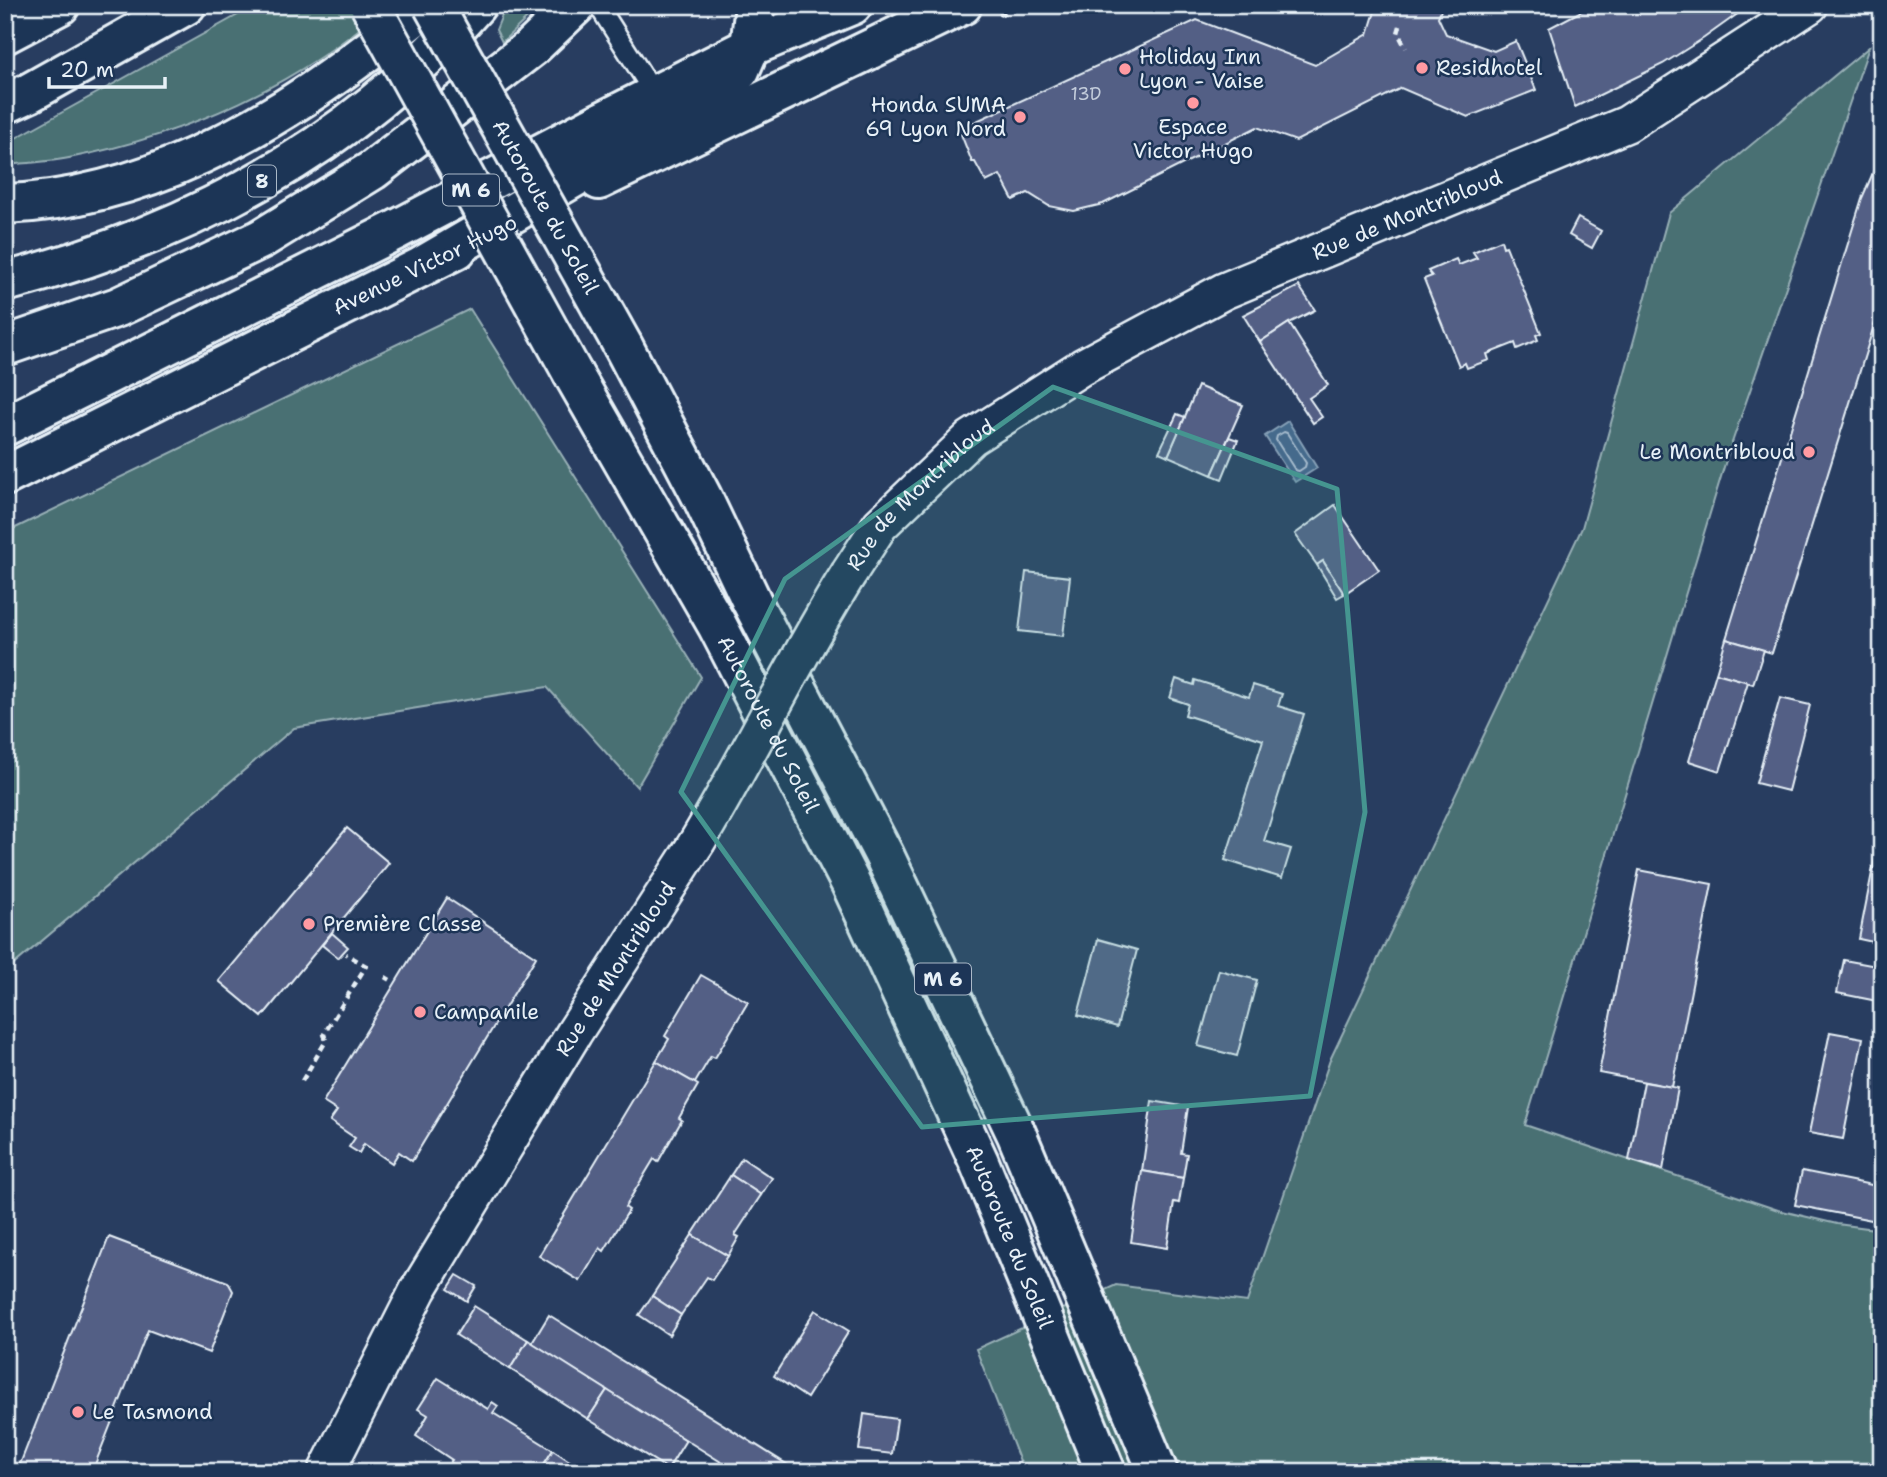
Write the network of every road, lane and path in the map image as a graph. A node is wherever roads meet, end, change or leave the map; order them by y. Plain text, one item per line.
1 (60, 5) edge
2 (186, 5) edge
3 (370, 5) edge
4 (427, 5) edge
5 (433, 5) edge
6 (476, 5) edge
7 (576, 5) edge
8 (598, 5) edge
9 (755, 5) edge
10 (852, 5) edge
11 (962, 5) edge
12 (1810, 5) edge
13 (1400, 26) dead end
14 (5, 34) edge
15 (750, 47) junction
16 (1406, 48) dead end
17 (655, 95) junction
18 (5, 103) edge
19 (5, 204) edge
20 (426, 264) junction
21 (5, 282) edge
22 (5, 346) edge
23 (5, 426) edge
24 (5, 476) edge
25 (346, 954) dead end
26 (302, 1081) dead end
27 (326, 1472) edge
28 (1106, 1472) edge
29 (1158, 1472) edge

1 - 14 main road
2 - 18 main road
3 - 28 main road, Autoroute du Soleil / M 6, bridge
4 - 19 main road
5 - 29 main road, Autoroute du Soleil / M 6, bridge
6 - 21 main road, 8
7 - 22 main road
8 - 17 lane
9 - 15 main road
10 - 15 main road, Avenue Victor Hugo
11 - 20 main road, Avenue Victor Hugo
12 - 27 street, Rue de Montribloud, bridge
13 - 16 path
15 - 17 main road, Avenue Victor Hugo
15 - 20 main road
17 - 23 main road, Avenue Victor Hugo
20 - 24 main road, Avenue Victor Hugo
25 - 26 path

